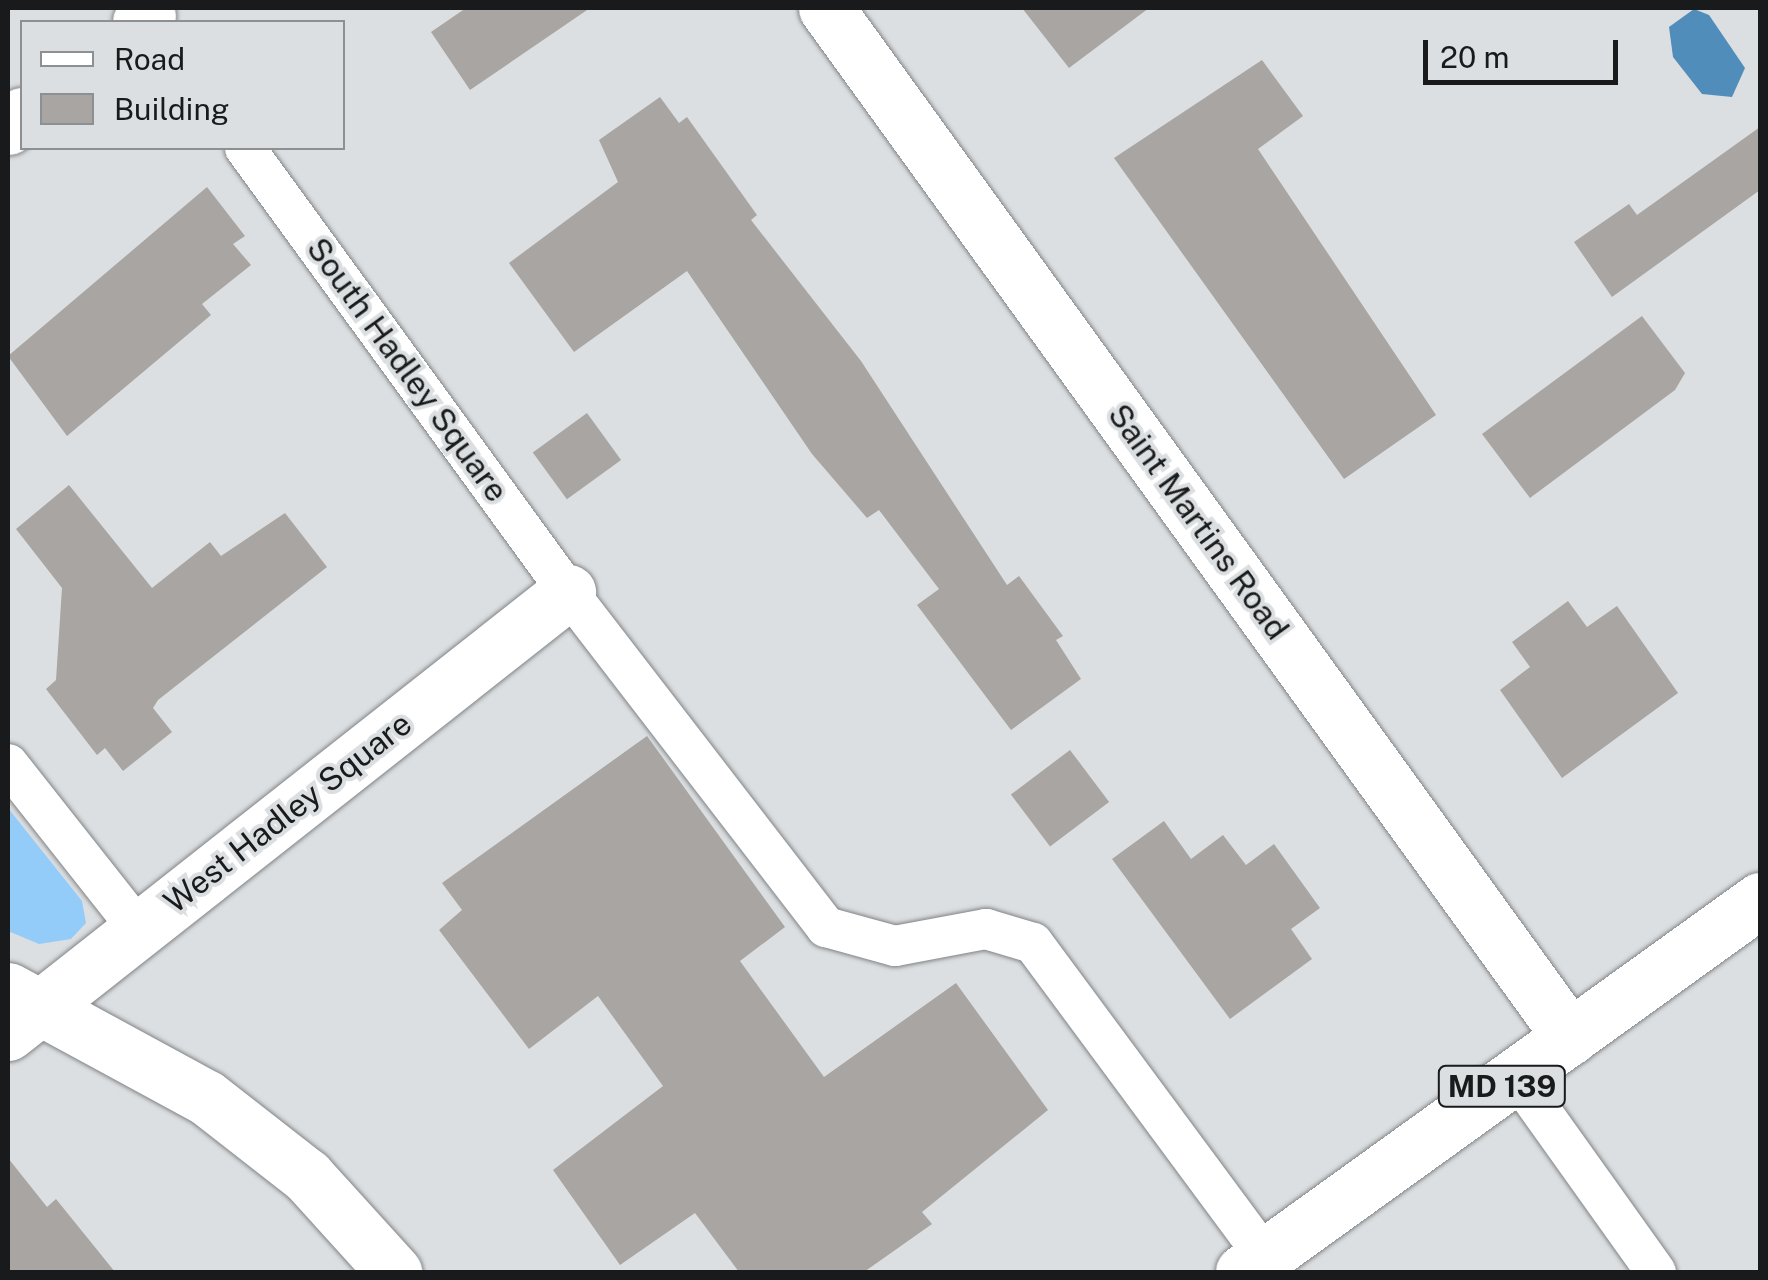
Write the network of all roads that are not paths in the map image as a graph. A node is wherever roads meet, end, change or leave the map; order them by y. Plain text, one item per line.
1 (826, 8) edge
2 (246, 150) edge
3 (568, 592) junction
4 (8, 764) edge
5 (1760, 900) edge
6 (139, 930) junction
7 (20, 1009) edge
8 (1570, 1037) junction
9 (1516, 1076) junction
10 (1254, 1265) edge
11 (394, 1272) edge
12 (1656, 1272) edge

1 - 8 street, Saint Martins Road
2 - 3 lane, South Hadley Square
3 - 6 street, West Hadley Square
3 - 10 lane, South Hadley Square
4 - 6 lane
5 - 8 street, MD 139
6 - 7 street, West Hadley Square
7 - 11 street
8 - 9 street, MD 139
9 - 10 street, MD 139
9 - 12 lane

